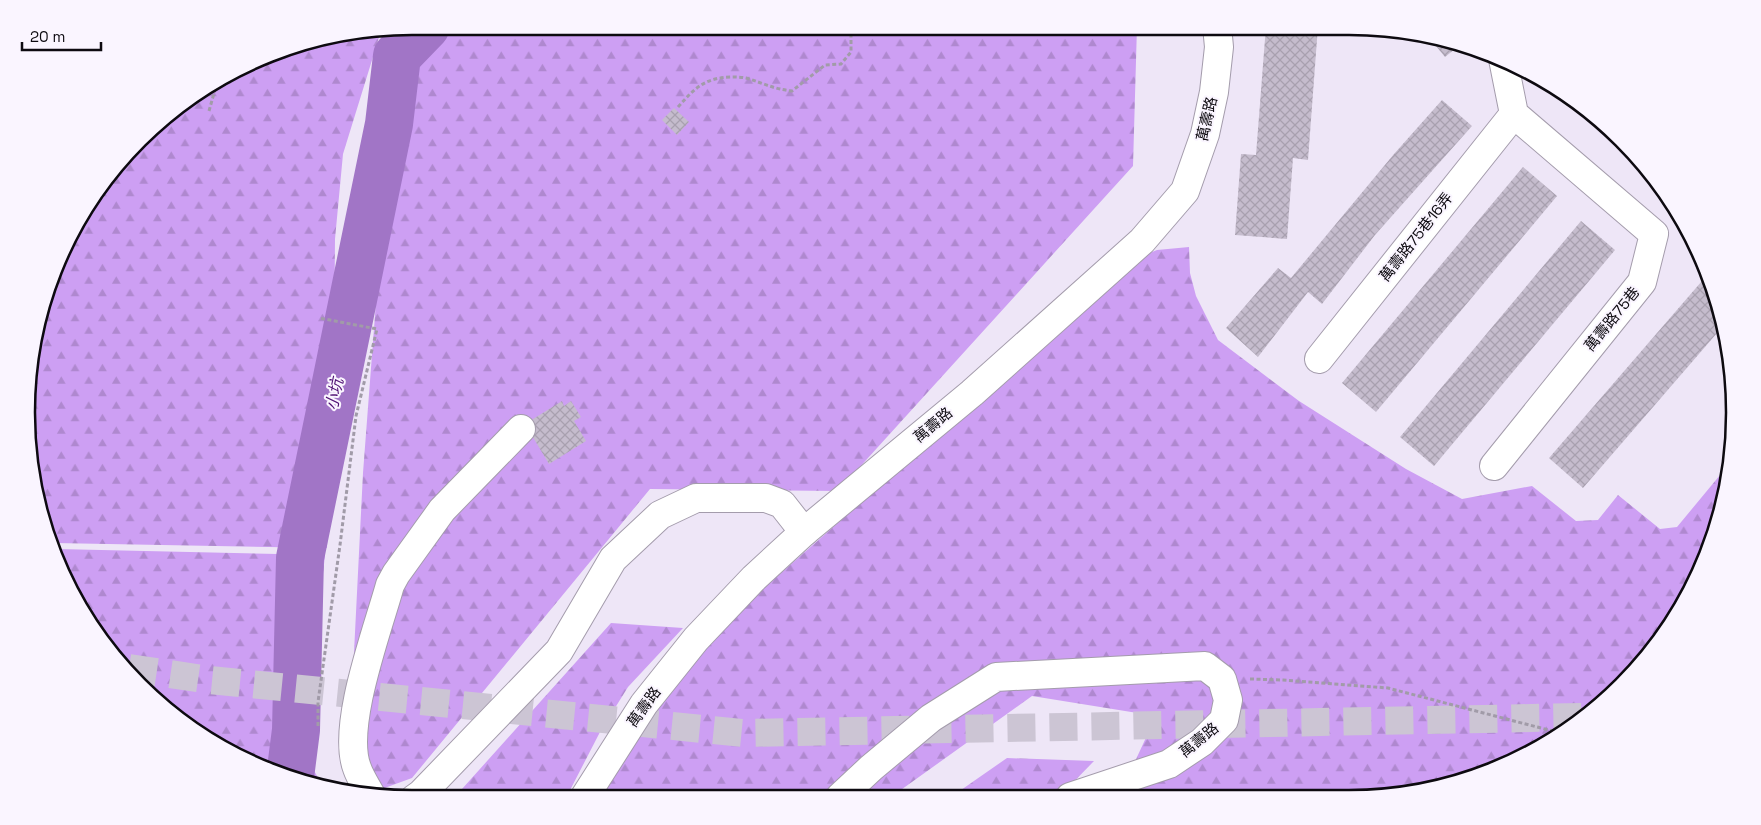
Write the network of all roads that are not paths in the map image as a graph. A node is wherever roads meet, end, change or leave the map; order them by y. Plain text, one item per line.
1 (1218, 35) edge
2 (1505, 70) edge
3 (1514, 114) junction
4 (1319, 360) dead end
5 (521, 429) dead end
6 (1494, 466) dead end
7 (804, 532) junction
8 (367, 787) edge
9 (425, 790) edge
10 (589, 790) edge
11 (848, 790) edge
12 (1089, 790) edge

1 - 7 street, 萬壽路
2 - 3 street
3 - 4 street, 萬壽路75巷16弄
3 - 6 street, 萬壽路75巷
5 - 8 street
7 - 9 street
7 - 10 street, 萬壽路
11 - 12 street, 萬壽路

